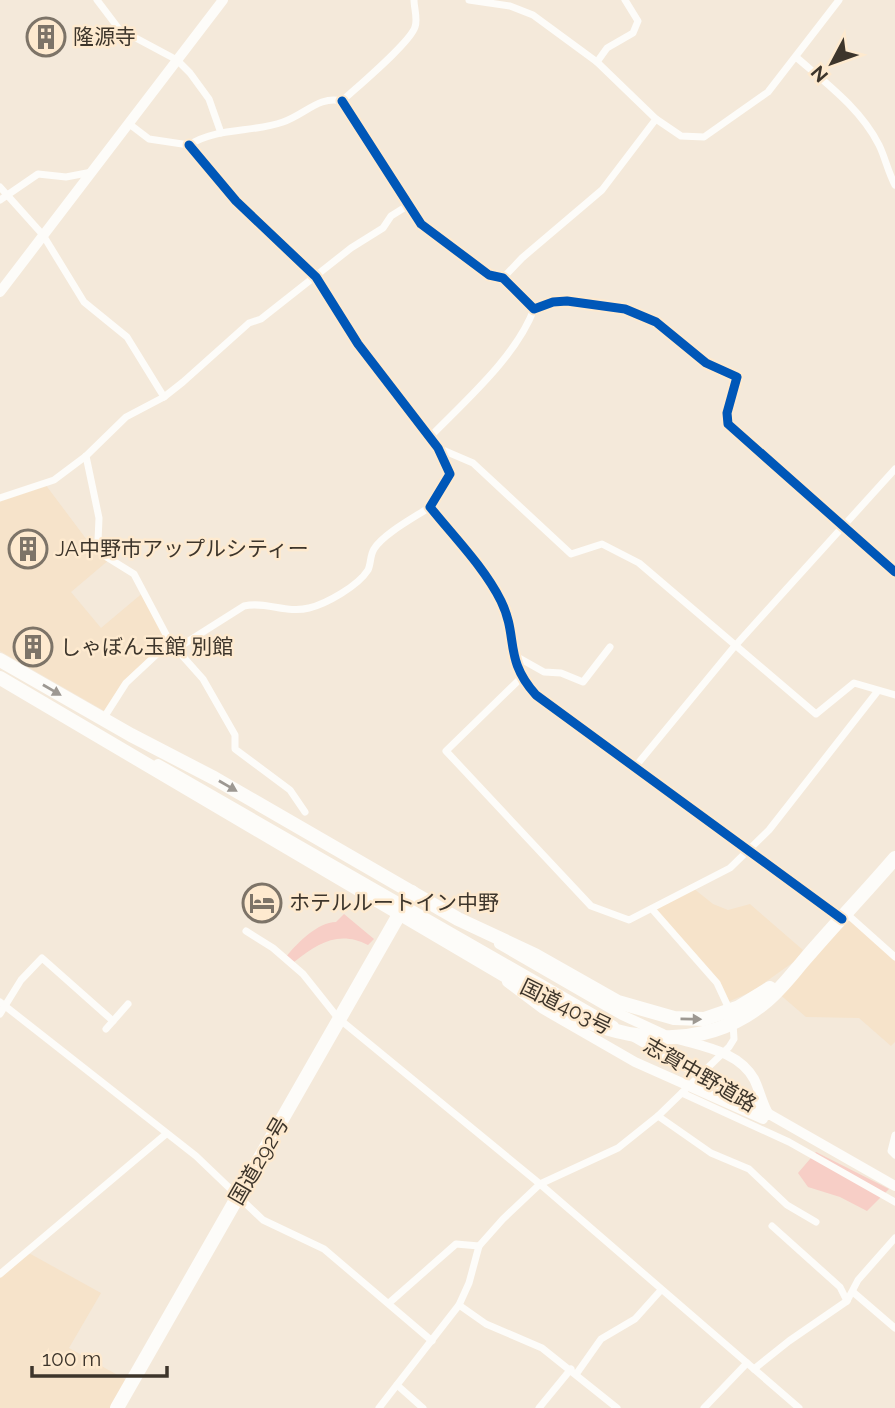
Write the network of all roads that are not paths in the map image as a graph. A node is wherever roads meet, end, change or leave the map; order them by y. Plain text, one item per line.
1 (97, 0) edge
2 (223, 0) edge
3 (414, 0) edge
4 (469, 0) edge
5 (625, 0) edge
6 (839, 0) edge
7 (796, 57) junction
8 (177, 60) junction
9 (597, 62) junction
10 (342, 100) junction
11 (656, 119) junction
12 (128, 123) junction
13 (221, 133) junction
14 (189, 145) junction
15 (92, 172) junction
16 (895, 185) edge
17 (0, 187) edge
18 (4, 198) edge
19 (407, 206) junction
20 (43, 235) junction
21 (316, 277) junction
22 (503, 278) junction
23 (0, 292) edge
24 (534, 309) junction
25 (164, 397) junction
26 (429, 438) junction
27 (438, 448) junction
28 (86, 456) junction
29 (895, 469) edge
30 (0, 498) edge
31 (430, 507) junction
32 (844, 527) junction
33 (895, 572) edge
34 (173, 646) junction
35 (610, 647) dead end
36 (734, 647) junction
37 (512, 654) junction
38 (0, 660) edge
39 (0, 678) edge
40 (521, 678) junction
41 (877, 692) junction
42 (895, 695) edge
43 (99, 726) junction
44 (635, 767) junction
45 (305, 812) dead end
46 (748, 850) junction
47 (895, 858) edge
48 (412, 892) junction
49 (652, 909) junction
50 (399, 914) junction
51 (844, 916) junction
52 (458, 919) junction
53 (246, 931) dead end
54 (895, 957) edge
55 (498, 972) junction
56 (3, 1004) edge
57 (128, 1004) dead end
58 (0, 1014) edge
59 (650, 1014) junction
60 (732, 1016) junction
61 (340, 1020) junction
62 (113, 1021) junction
63 (106, 1029) dead end
64 (652, 1038) junction
65 (682, 1093) junction
66 (658, 1116) junction
67 (770, 1116) junction
68 (798, 1133) junction
69 (166, 1134) junction
70 (895, 1135) edge
71 (895, 1155) edge
72 (540, 1184) junction
73 (895, 1186) edge
74 (238, 1198) junction
75 (895, 1202) edge
76 (816, 1222) dead end
77 (772, 1226) dead end
78 (895, 1238) edge
79 (479, 1246) junction
80 (0, 1274) edge
81 (661, 1290) junction
82 (853, 1292) junction
83 (847, 1301) junction
84 (389, 1303) junction
85 (459, 1305) junction
86 (895, 1328) edge
87 (432, 1341) junction
88 (747, 1363) junction
89 (754, 1369) junction
90 (574, 1371) junction
91 (397, 1385) junction
92 (117, 1408) edge
93 (379, 1408) edge
94 (423, 1408) edge
95 (539, 1408) edge
96 (618, 1408) edge
97 (704, 1408) edge
98 (799, 1408) edge

1 - 8 street
2 - 8 main road
3 - 10 street
4 - 9 street
5 - 9 street
6 - 7 street
7 - 11 street
7 - 16 street
8 - 12 main road
8 - 13 street
9 - 11 street
10 - 13 street
10 - 19 street
11 - 22 street
12 - 14 street
12 - 15 main road
13 - 14 street
14 - 21 street
15 - 18 street
15 - 20 main road
17 - 18 street
18 - 20 street
19 - 21 street
19 - 22 street
20 - 23 main road
20 - 25 street
21 - 25 street
21 - 26 street
22 - 24 street
24 - 26 street
24 - 32 street
25 - 28 street
26 - 27 street
27 - 31 street
27 - 36 street
28 - 30 street
28 - 34 street
29 - 32 street
31 - 34 street
31 - 37 street
32 - 33 street
32 - 36 street
34 - 43 street
34 - 45 street
35 - 37 street
36 - 41 street
36 - 44 street
37 - 40 street
38 -> 43 highway
39 - 43 highway
40 - 44 street
40 - 49 street
41 - 42 street
41 - 46 street
43 -> 48 highway
43 - 50 highway
43 - 67 main road, 志賀中野道路
44 - 46 street
46 - 49 street
46 - 51 street
47 - 51 highway, 国道403号
48 - 50 highway, 国道292号
48 - 52 highway, 国道403号
49 - 60 street
50 - 55 highway, 国道403号
50 - 61 highway, 国道292号
51 - 54 street
51 - 60 highway, 国道403号
52 - 59 highway, 国道403号
52 - 67 main road
53 - 61 street
55 - 64 highway, 国道403号
55 - 68 main road
56 - 58 street
56 - 62 street
56 - 69 street
57 - 62 street
59 -> 60 highway, 国道403号
59 - 64 highway
60 - 64 highway, 国道403号
60 - 65 street
61 - 72 street
61 - 74 highway, 国道292号
62 - 63 street
65 - 66 street
65 - 75 street
66 - 72 street
66 - 76 street
67 - 68 main road, 志賀中野道路
68 - 73 main road, 志賀中野道路
69 - 74 street
69 - 80 street
70 - 71 street
72 - 79 street
72 - 81 street
74 - 84 street
74 - 92 highway, 国道292号
77 - 83 street
78 - 82 street
79 - 84 street
79 - 85 street
81 - 88 street
81 - 90 street
82 - 83 street
82 - 86 street
83 - 89 street
84 - 87 street
85 - 87 street
85 - 90 street
87 - 91 street
88 - 89 street
88 - 97 street
89 - 98 street
90 - 95 street
90 - 96 street
91 - 93 street
91 - 94 street

